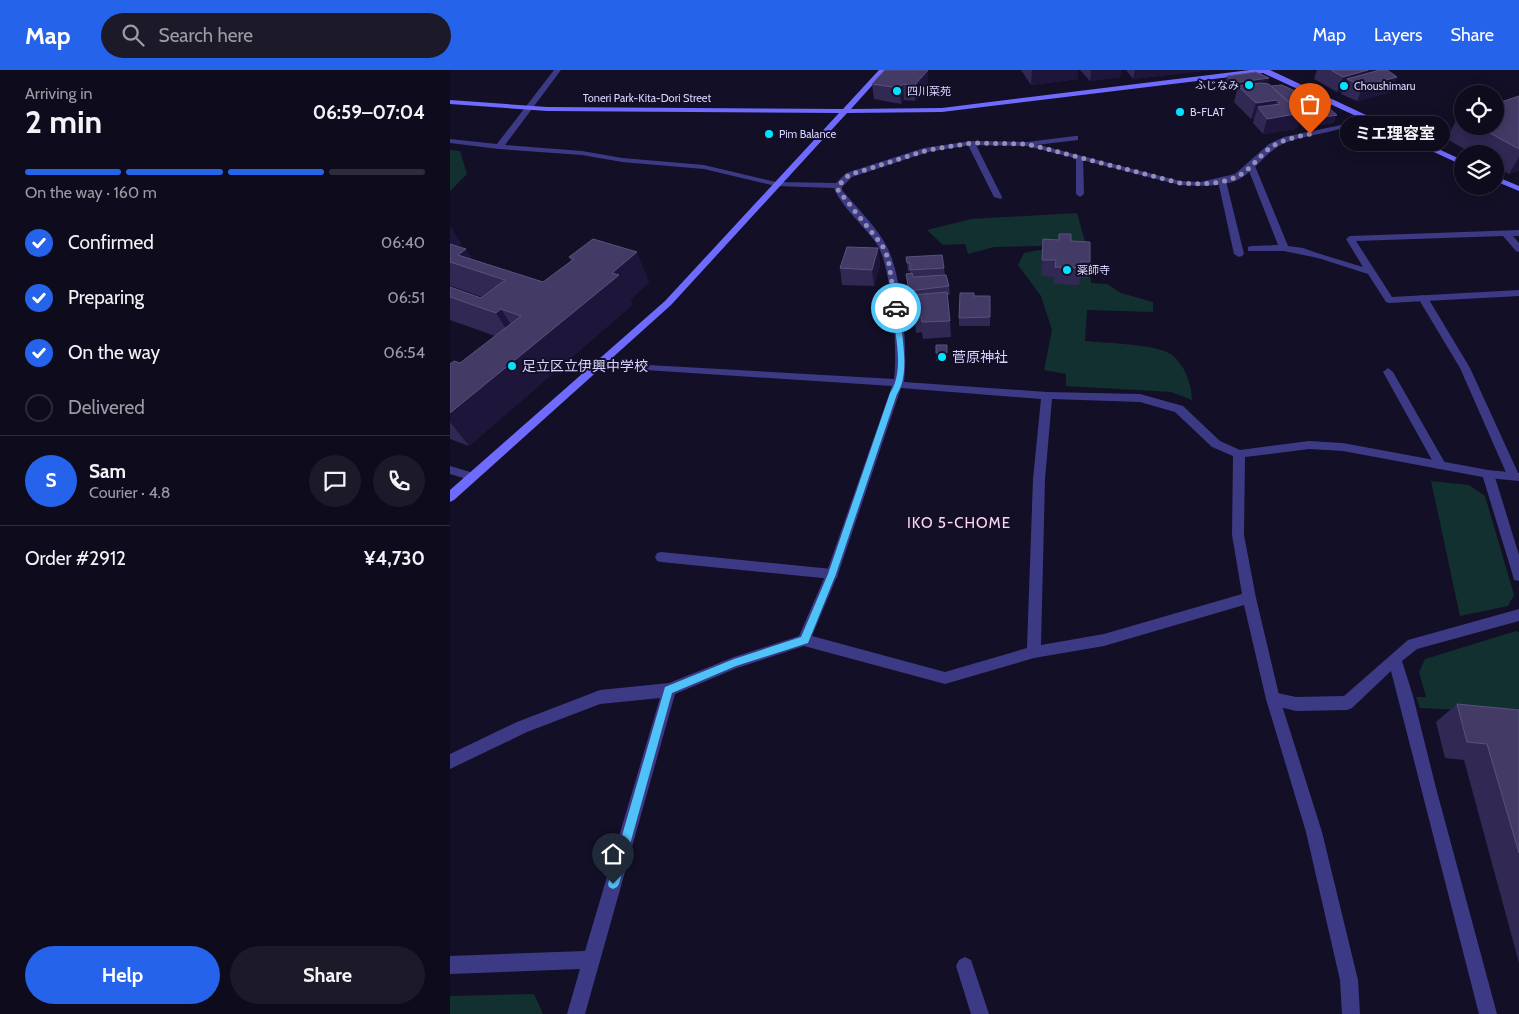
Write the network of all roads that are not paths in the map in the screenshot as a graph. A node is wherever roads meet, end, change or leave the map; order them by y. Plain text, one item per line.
1 (558, 70) edge
2 (883, 70) edge
3 (1265, 70) edge
4 (450, 102) edge
5 (530, 107) junction
6 (845, 111) junction
7 (1362, 118) junction
8 (1075, 138) dead end
9 (450, 141) edge
10 (972, 143) junction
11 (1027, 144) junction
12 (499, 147) junction
13 (1079, 157) junction
14 (1454, 159) edge
15 (1251, 166) junction
16 (1222, 182) junction
17 (1504, 182) edge
18 (776, 184) junction
19 (838, 186) junction
20 (1519, 188) edge
21 (1080, 194) dead end
22 (998, 197) dead end
23 (1519, 234) edge
24 (1507, 235) junction
25 (1284, 248) junction
26 (1251, 249) dead end
27 (1519, 249) edge
28 (1239, 254) dead end
29 (1371, 272) junction
30 (1519, 293) edge
31 (1423, 298) junction
32 (599, 364) junction
33 (1388, 372) dead end
34 (899, 385) junction
35 (1047, 396) junction
36 (1239, 454) junction
37 (1441, 466) junction
38 (450, 470) edge
39 (1488, 474) junction
40 (473, 477) junction
41 (1516, 477) edge
42 (450, 496) edge
43 (661, 557) dead end
44 (832, 574) junction
45 (1519, 576) edge
46 (1249, 598) junction
47 (1519, 615) edge
48 (804, 640) junction
49 (1034, 652) junction
50 (1394, 658) junction
51 (668, 690) junction
52 (1273, 699) junction
53 (450, 762) edge
54 (591, 960) junction
55 (450, 965) edge
56 (965, 966) dead end
57 (576, 1014) edge
58 (980, 1014) edge
59 (1350, 1014) edge
60 (1488, 1014) edge

1 - 5 street
2 - 6 street
3 - 6 street, Toneri Park-Kita-Dori Street
3 - 7 street
4 - 5 street, Toneri Park-Kita-Dori Street
5 - 6 street, Toneri Park-Kita-Dori Street
5 - 12 street
6 - 18 street
7 - 14 street
7 - 15 street
8 - 11 street
9 - 12 street
10 - 11 street
10 - 19 street
10 - 22 street
11 - 13 street
12 - 18 street
13 - 16 street
13 - 21 street
15 - 16 street
15 - 25 street
16 - 28 street
17 - 20 street
18 - 19 street
18 - 32 street
19 - 34 street
23 - 24 street
24 - 27 street
24 - 29 street
25 - 26 street
25 - 29 street
29 - 31 street
30 - 31 street
31 - 41 street
32 - 34 street
32 - 40 street
33 - 37 street
34 - 35 street
34 - 44 street
35 - 36 street
35 - 49 street
36 - 37 street
36 - 46 street
37 - 39 street
38 - 40 street
39 - 41 street
39 - 45 street
40 - 42 street
43 - 44 street
44 - 48 street
46 - 49 street
46 - 52 street
47 - 50 street
48 - 49 street
48 - 51 street
50 - 52 street
50 - 60 street
51 - 53 street
51 - 54 street
52 - 59 street
54 - 55 street
54 - 57 street
56 - 58 street

